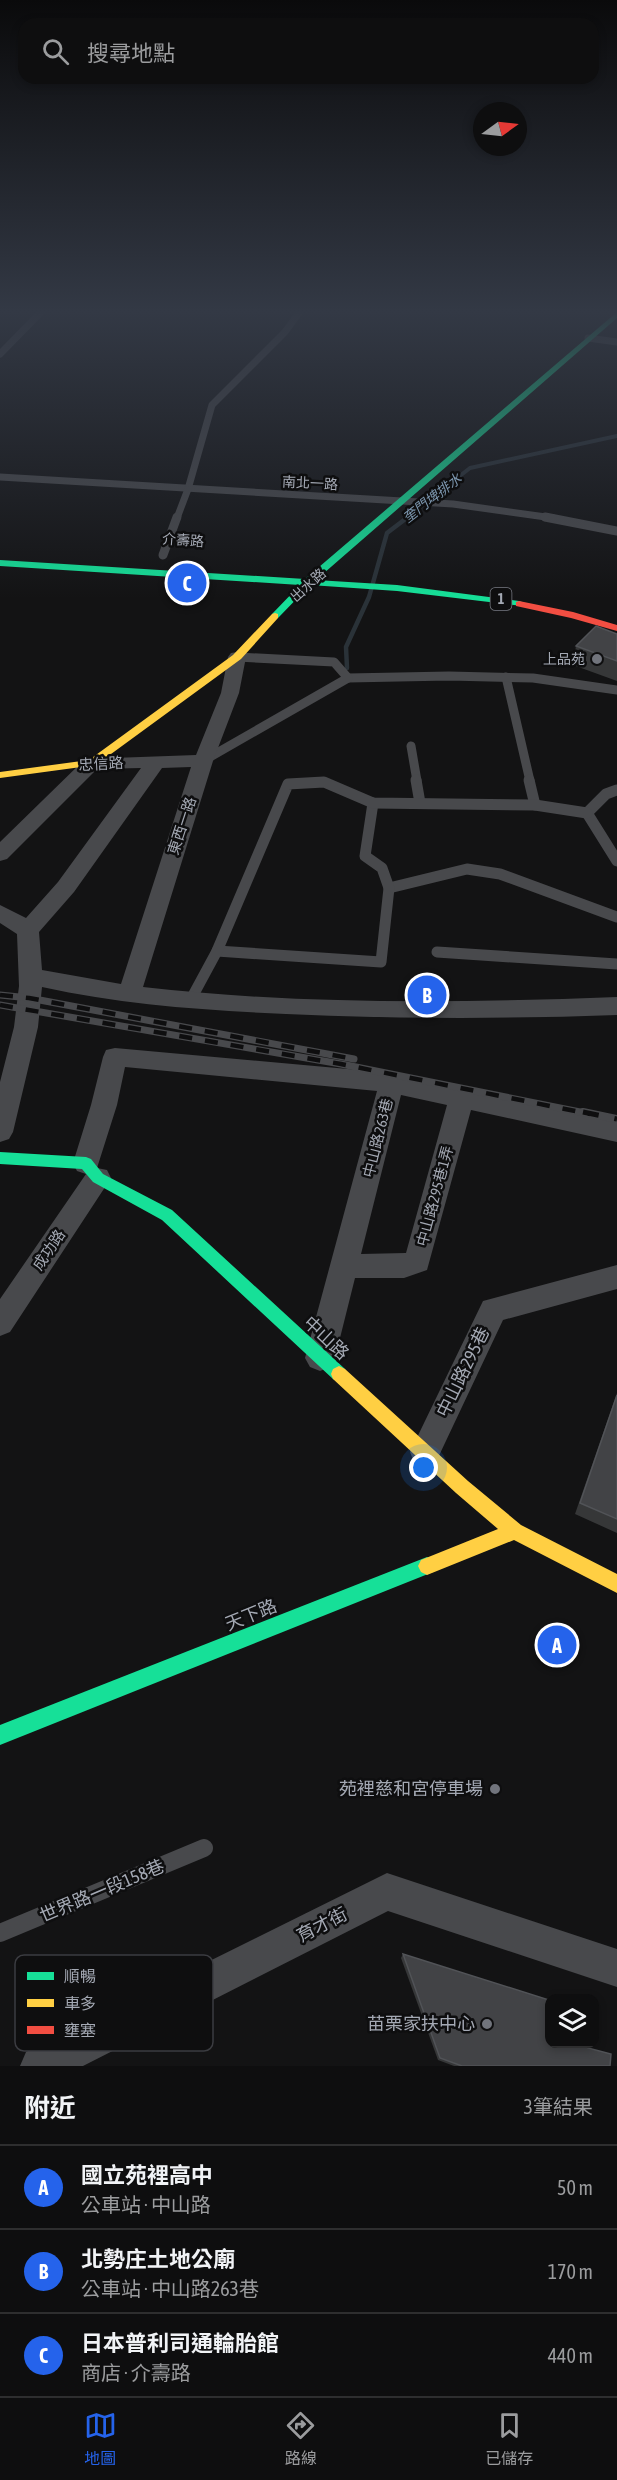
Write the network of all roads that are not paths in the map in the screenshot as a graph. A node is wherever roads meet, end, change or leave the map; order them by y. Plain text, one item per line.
1 (212, 406) edge
2 (512, 406) edge
3 (0, 477) edge
4 (188, 489) junction
5 (407, 502) junction
6 (617, 531) edge
7 (163, 555) dead end
8 (0, 562) edge
9 (304, 566) dead end
10 (334, 568) junction
11 (308, 582) junction
12 (617, 628) edge
13 (237, 657) junction
14 (506, 677) junction
15 (348, 678) junction
16 (617, 690) edge
17 (411, 746) dead end
18 (203, 761) junction
19 (156, 762) junction
20 (92, 763) junction
21 (0, 775) edge
22 (617, 790) edge
23 (373, 803) junction
24 (420, 803) junction
25 (535, 806) junction
26 (587, 813) junction
27 (0, 854) edge
28 (617, 861) edge
29 (389, 888) junction
30 (0, 913) edge
31 (617, 917) edge
32 (28, 930) junction
33 (217, 951) junction
34 (437, 952) dead end
35 (617, 964) edge
36 (30, 976) junction
37 (129, 995) junction
38 (190, 1001) junction
39 (617, 1006) edge
40 (115, 1057) joint
41 (392, 1083) junction
42 (462, 1097) junction
43 (0, 1132) edge
44 (617, 1132) edge
45 (617, 1139) edge
46 (0, 1158) edge
47 (92, 1171) junction
48 (346, 1266) junction
49 (617, 1277) edge
50 (0, 1323) edge
51 (320, 1358) junction
52 (425, 1452) junction
53 (515, 1530) junction
54 (617, 1584) edge
55 (0, 1735) edge
56 (204, 1848) dead end
57 (0, 1933) edge
58 (617, 1968) edge
59 (213, 1979) edge
60 (70, 2051) edge
61 (40, 2066) edge

1 - 4 lane
2 - 5 street, 出水路
3 - 4 lane, 南北一路
4 - 5 lane, 南北一路
4 - 7 lane
5 - 6 lane, 南北一路
5 - 10 street, 出水路
8 - 11 street, 1
9 - 10 street
10 - 11 street, 出水路
11 - 12 street, 1
11 - 13 street, 出水路
13 - 15 lane
13 - 18 street, 東西一路
13 - 20 street, 出水路
14 - 15 lane
14 - 16 lane
14 - 25 lane
15 - 18 lane
17 - 24 lane
18 - 19 street, 忠信路
18 - 37 street, 東西一路
19 - 20 street, 忠信路
19 - 32 street
20 - 21 street, 忠信路
20 - 27 street, 出水路
22 - 26 lane
23 - 24 lane
23 - 29 lane
23 - 33 lane
24 - 25 lane
25 - 26 lane
26 - 28 lane
29 - 31 lane
29 - 33 lane
30 - 32 street
32 - 36 street
33 - 38 lane
34 - 35 lane
36 - 37 street
36 - 43 street
37 - 38 street
38 - 39 street
40 - 41 street, 中山路263巷
40 - 47 street, 成功路
41 - 42 street
41 - 48 street, 中山路263巷
42 - 44 street
42 - 48 street, 中山路295巷1弄
44 - 45 street
46 - 47 street, 中山路
47 - 50 street, 成功路
47 - 51 street, 中山路
48 - 51 street, 中山路263巷
49 - 52 street, 中山路295巷
51 - 52 street, 中山路
52 - 53 street, 中山路
53 - 54 street, 中山路
53 - 55 street, 天下路
56 - 57 lane, 世界路一段158巷
58 - 59 street, 育才街
60 - 61 street, 育才街

